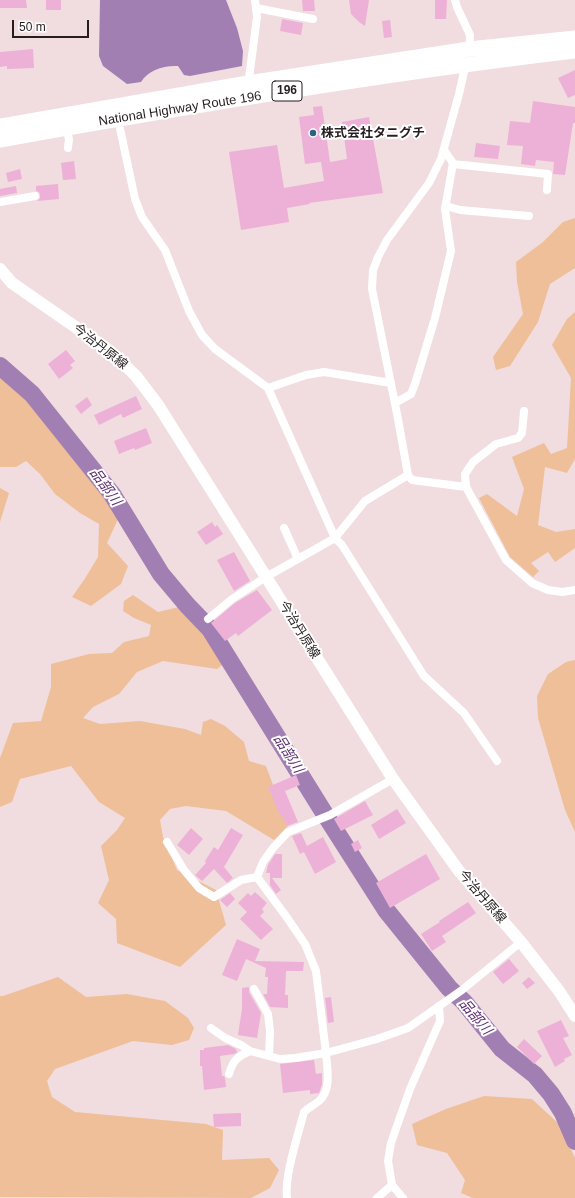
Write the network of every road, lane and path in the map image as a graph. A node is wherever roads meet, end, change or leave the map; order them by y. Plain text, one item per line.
1 (455, 0) edge
2 (255, 4) edge
3 (313, 19) dead end
4 (575, 38) edge
5 (469, 49) junction
6 (575, 51) edge
7 (466, 64) junction
8 (249, 90) junction
9 (118, 119) junction
10 (0, 126) edge
11 (66, 128) junction
12 (0, 140) edge
13 (68, 148) dead end
14 (444, 150) junction
15 (452, 164) junction
16 (547, 190) dead end
17 (35, 196) dead end
18 (0, 202) edge
19 (446, 206) junction
20 (529, 216) dead end
21 (0, 269) edge
22 (391, 382) junction
23 (268, 388) junction
24 (395, 403) junction
25 (524, 411) dead end
26 (408, 476) junction
27 (466, 487) junction
28 (284, 528) dead end
29 (335, 538) junction
30 (298, 559) junction
31 (266, 577) junction
32 (575, 590) edge
33 (208, 619) dead end
34 (497, 761) dead end
35 (393, 779) junction
36 (167, 842) dead end
37 (257, 877) junction
38 (521, 942) junction
39 (254, 989) dead end
40 (440, 1006) junction
41 (575, 1016) edge
42 (211, 1028) dead end
43 (250, 1051) junction
44 (326, 1053) junction
45 (269, 1056) junction
46 (229, 1074) dead end
47 (392, 1185) junction
48 (287, 1198) edge
49 (377, 1198) edge
50 (403, 1198) edge

1 - 5 street
2 - 3 street
2 - 8 street
4 - 5 highway, National Highway Route 196 / 196
5 - 7 street
5 - 8 highway, National Highway Route 196 / 196
6 - 7 highway, National Highway Route 196 / 196
7 - 8 highway, National Highway Route 196 / 196
7 - 14 street
8 - 9 highway, National Highway Route 196 / 196
8 - 10 highway, National Highway Route 196 / 196
9 - 11 highway, National Highway Route 196 / 196
9 - 23 street
11 - 12 highway, National Highway Route 196 / 196
11 - 13 street
14 - 15 street
14 - 22 street
15 - 16 street
15 - 19 street
17 - 18 street
19 - 20 street
19 - 24 street
21 - 31 main road, 今治丹原線
22 - 23 street
22 - 24 street
23 - 29 street
24 - 26 street
25 - 27 street
26 - 27 street
26 - 29 street
27 - 32 street
28 - 30 street
29 - 30 street
29 - 34 street
30 - 31 street
31 - 33 street
31 - 35 main road, 今治丹原線
35 - 37 street
35 - 38 main road, 今治丹原線
36 - 37 street
37 - 44 street
38 - 40 street
38 - 41 main road, 今治丹原線
39 - 45 street
40 - 44 street
40 - 47 street
42 - 43 street
43 - 45 street
43 - 46 street
44 - 45 street
44 - 48 street
47 - 49 street
47 - 50 street

